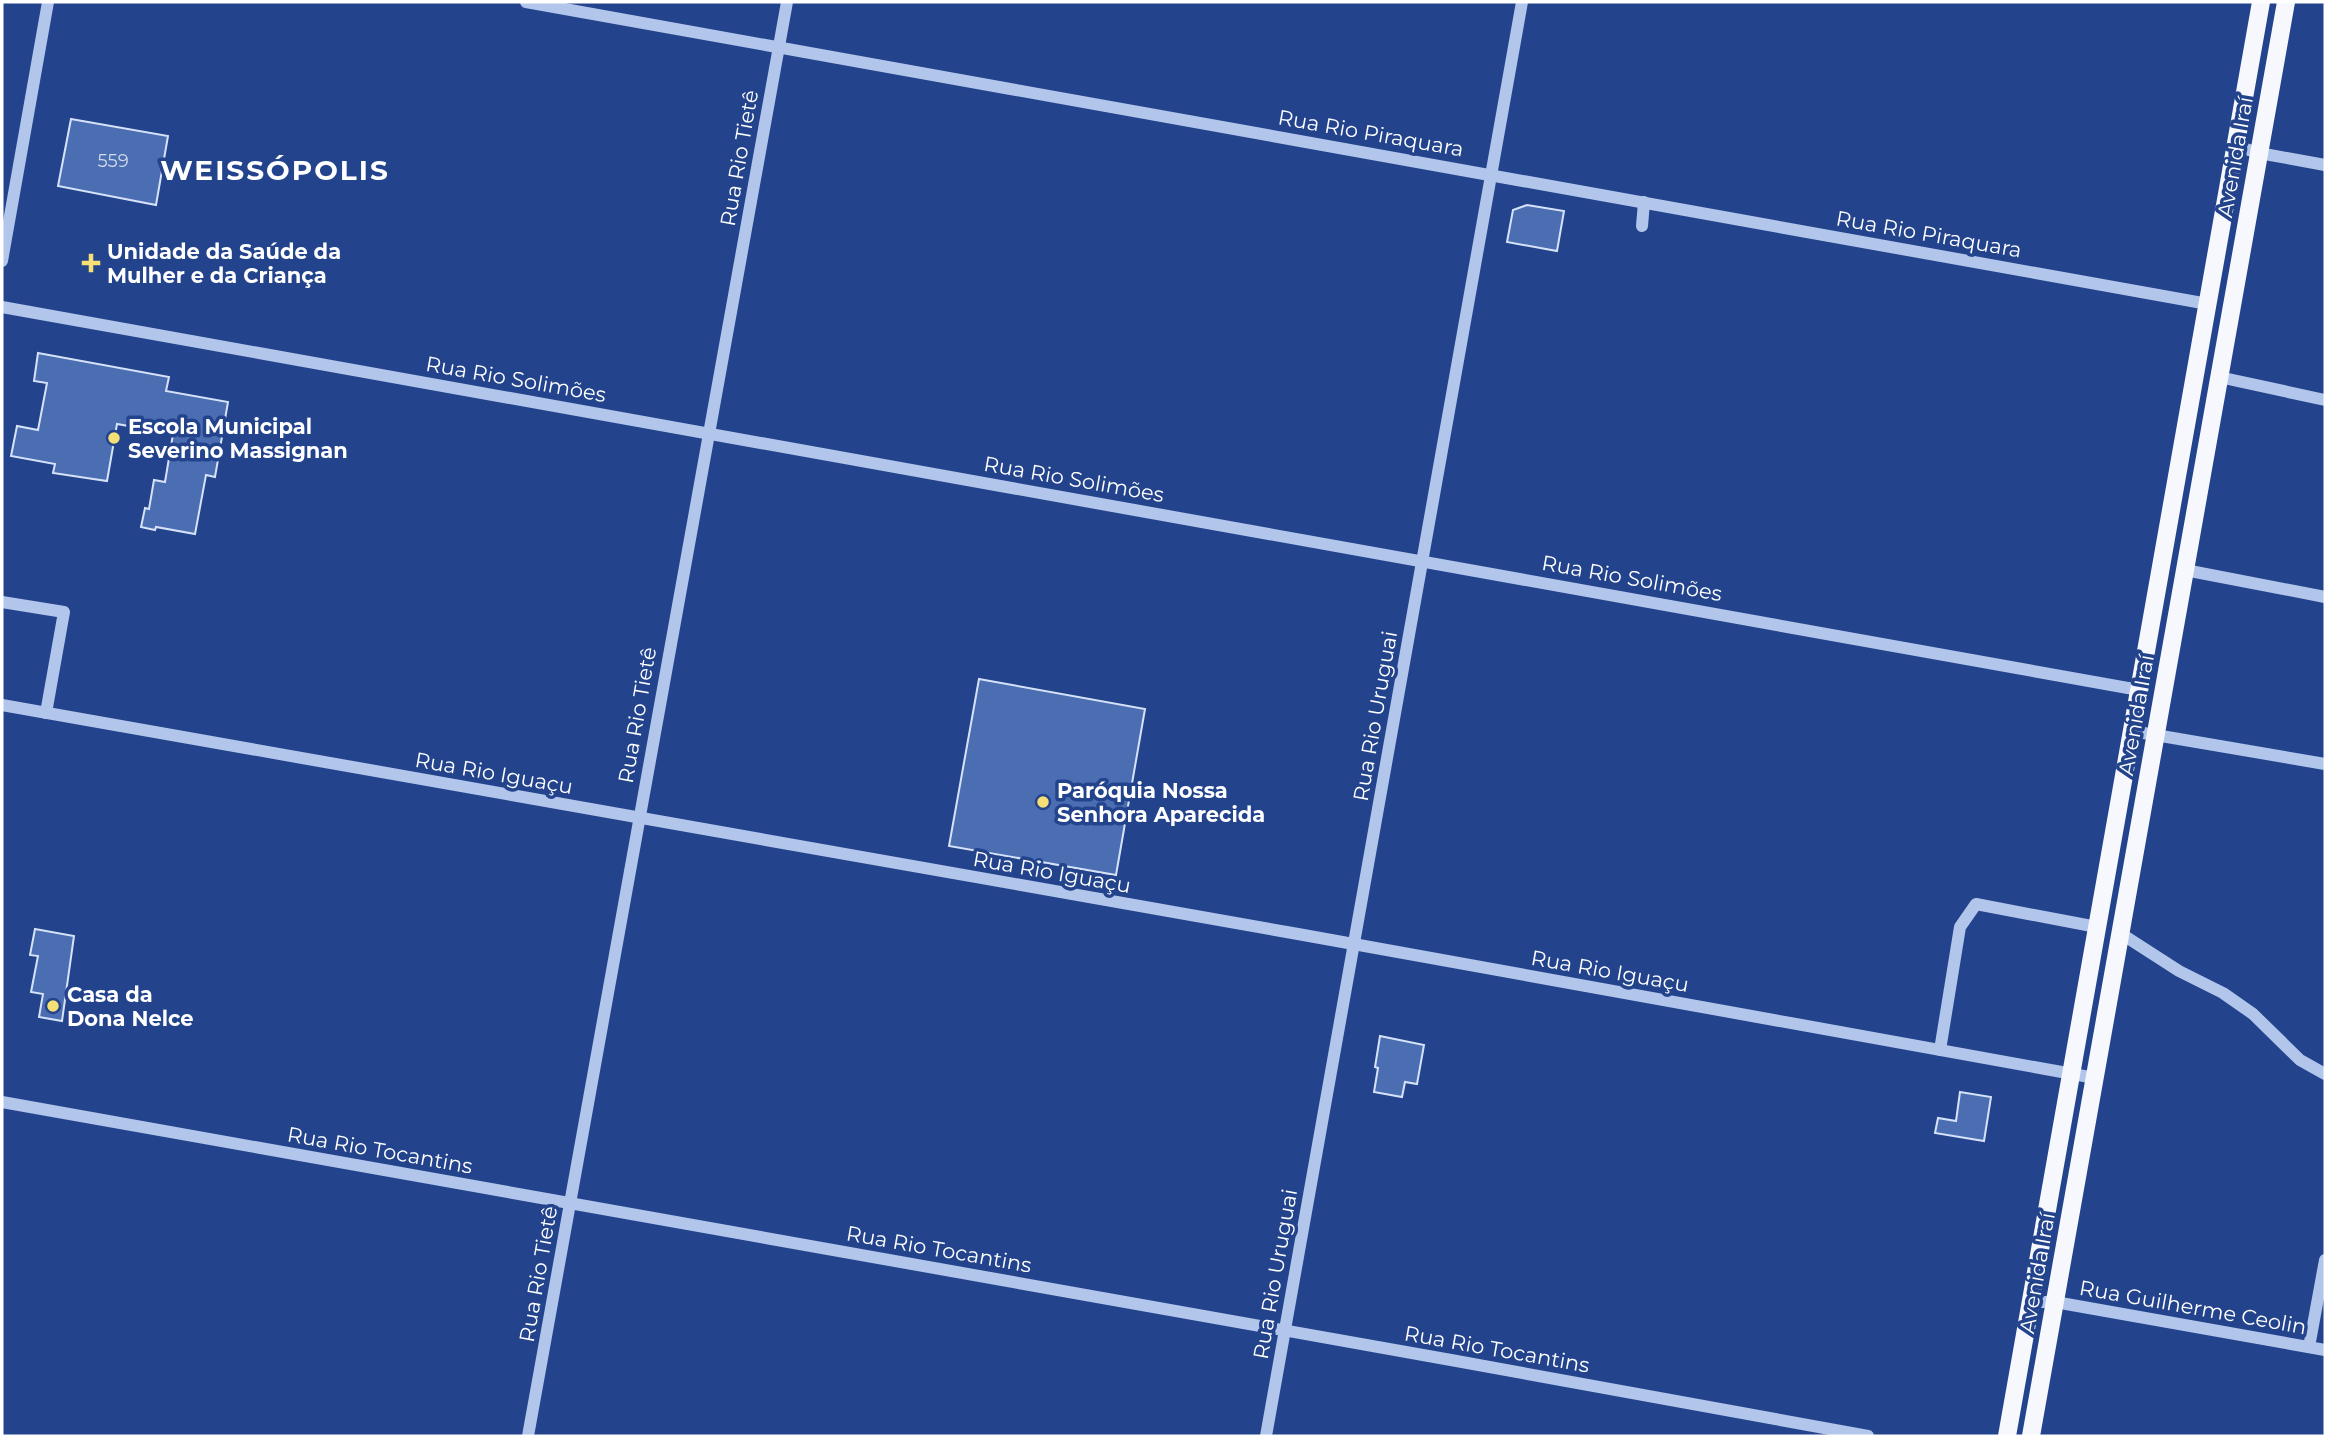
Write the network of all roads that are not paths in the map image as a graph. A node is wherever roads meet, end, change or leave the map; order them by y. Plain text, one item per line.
1 (48, 2) edge
2 (526, 2) edge
3 (787, 2) edge
4 (1522, 2) edge
5 (2261, 2) edge
6 (2286, 2) edge
7 (779, 46) junction
8 (2236, 146) junction
9 (2259, 153) junction
10 (2325, 165) edge
11 (1490, 174) junction
12 (1644, 202) junction
13 (2225, 208) junction
14 (2248, 213) junction
15 (1642, 226) dead end
16 (2, 261) edge
17 (2208, 304) junction
18 (2, 307) edge
19 (2219, 377) junction
20 (2325, 400) edge
21 (708, 433) junction
22 (1422, 560) junction
23 (2185, 570) junction
24 (2325, 597) edge
25 (2, 602) edge
26 (2139, 690) junction
27 (2, 705) edge
28 (46, 713) junction
29 (2132, 731) junction
30 (2156, 735) junction
31 (2325, 764) edge
32 (638, 818) junction
33 (2097, 927) junction
34 (2120, 933) junction
35 (1355, 945) junction
36 (2082, 1013) junction
37 (2105, 1022) junction
38 (1940, 1050) junction
39 (2325, 1074) edge
40 (2071, 1075) junction
41 (2095, 1078) junction
42 (2, 1102) edge
43 (570, 1203) junction
44 (2325, 1260) edge
45 (2031, 1302) junction
46 (2055, 1302) junction
47 (1284, 1331) junction
48 (2309, 1347) junction
49 (2325, 1350) edge
50 (528, 1436) edge
51 (1266, 1436) edge
52 (1868, 1436) edge
53 (2007, 1436) edge
54 (2031, 1436) edge

1 - 16 street
2 - 7 street, Rua Rio Piraquara
3 - 7 street, Rua Rio Tietê
4 - 11 street, Rua Rio Uruguai
5 - 8 main road, Avenida Iraí
6 - 9 main road, Avenida Iraí
7 - 11 street, Rua Rio Piraquara
7 - 21 street, Rua Rio Tietê
8 - 9 street
8 - 13 main road, Avenida Iraí
9 - 10 street
9 - 14 main road, Avenida Iraí
11 - 12 street, Rua Rio Piraquara
11 - 22 street, Rua Rio Uruguai
12 - 15 street
12 - 17 street, Rua Rio Piraquara
13 - 14 main road
13 - 17 main road, Avenida Iraí
14 - 19 main road, Avenida Iraí
17 - 26 main road, Avenida Iraí
18 - 21 street, Rua Rio Solimões
19 - 20 street
19 - 23 main road, Avenida Iraí
21 - 22 street, Rua Rio Solimões
21 - 32 street, Rua Rio Tietê
22 - 26 street, Rua Rio Solimões
22 - 35 street, Rua Rio Uruguai
23 - 24 street
23 - 30 main road, Avenida Iraí
25 - 28 street
26 - 29 main road, Avenida Iraí
27 - 28 street, Rua Rio Iguaçu
28 - 32 street, Rua Rio Iguaçu
29 - 30 street
29 - 33 main road, Avenida Iraí
30 - 31 street
30 - 34 main road, Avenida Iraí
32 - 35 street, Rua Rio Iguaçu
32 - 43 street, Rua Rio Tietê
33 - 36 main road, Avenida Iraí
33 - 38 street
34 - 37 main road, Avenida Iraí
34 - 39 street
35 - 38 street, Rua Rio Iguaçu
35 - 47 street, Rua Rio Uruguai
36 - 37 main road
36 - 40 main road, Avenida Iraí
37 - 41 main road, Avenida Iraí
38 - 40 street, Rua Rio Iguaçu
40 - 41 street, Rua Rio Iguaçu
40 - 45 main road, Avenida Iraí
41 - 46 main road, Avenida Iraí
42 - 43 street, Rua Rio Tocantins
43 - 47 street, Rua Rio Tocantins
43 - 50 street, Rua Rio Tietê
44 - 48 street
45 - 46 street, Rua Guilherme Ceolin
45 - 53 main road, Avenida Iraí
46 - 48 street, Rua Guilherme Ceolin
46 - 54 main road, Avenida Iraí
47 - 51 street, Rua Rio Uruguai
47 - 52 street, Rua Rio Tocantins
48 - 49 street, Rua Guilherme Ceolin

